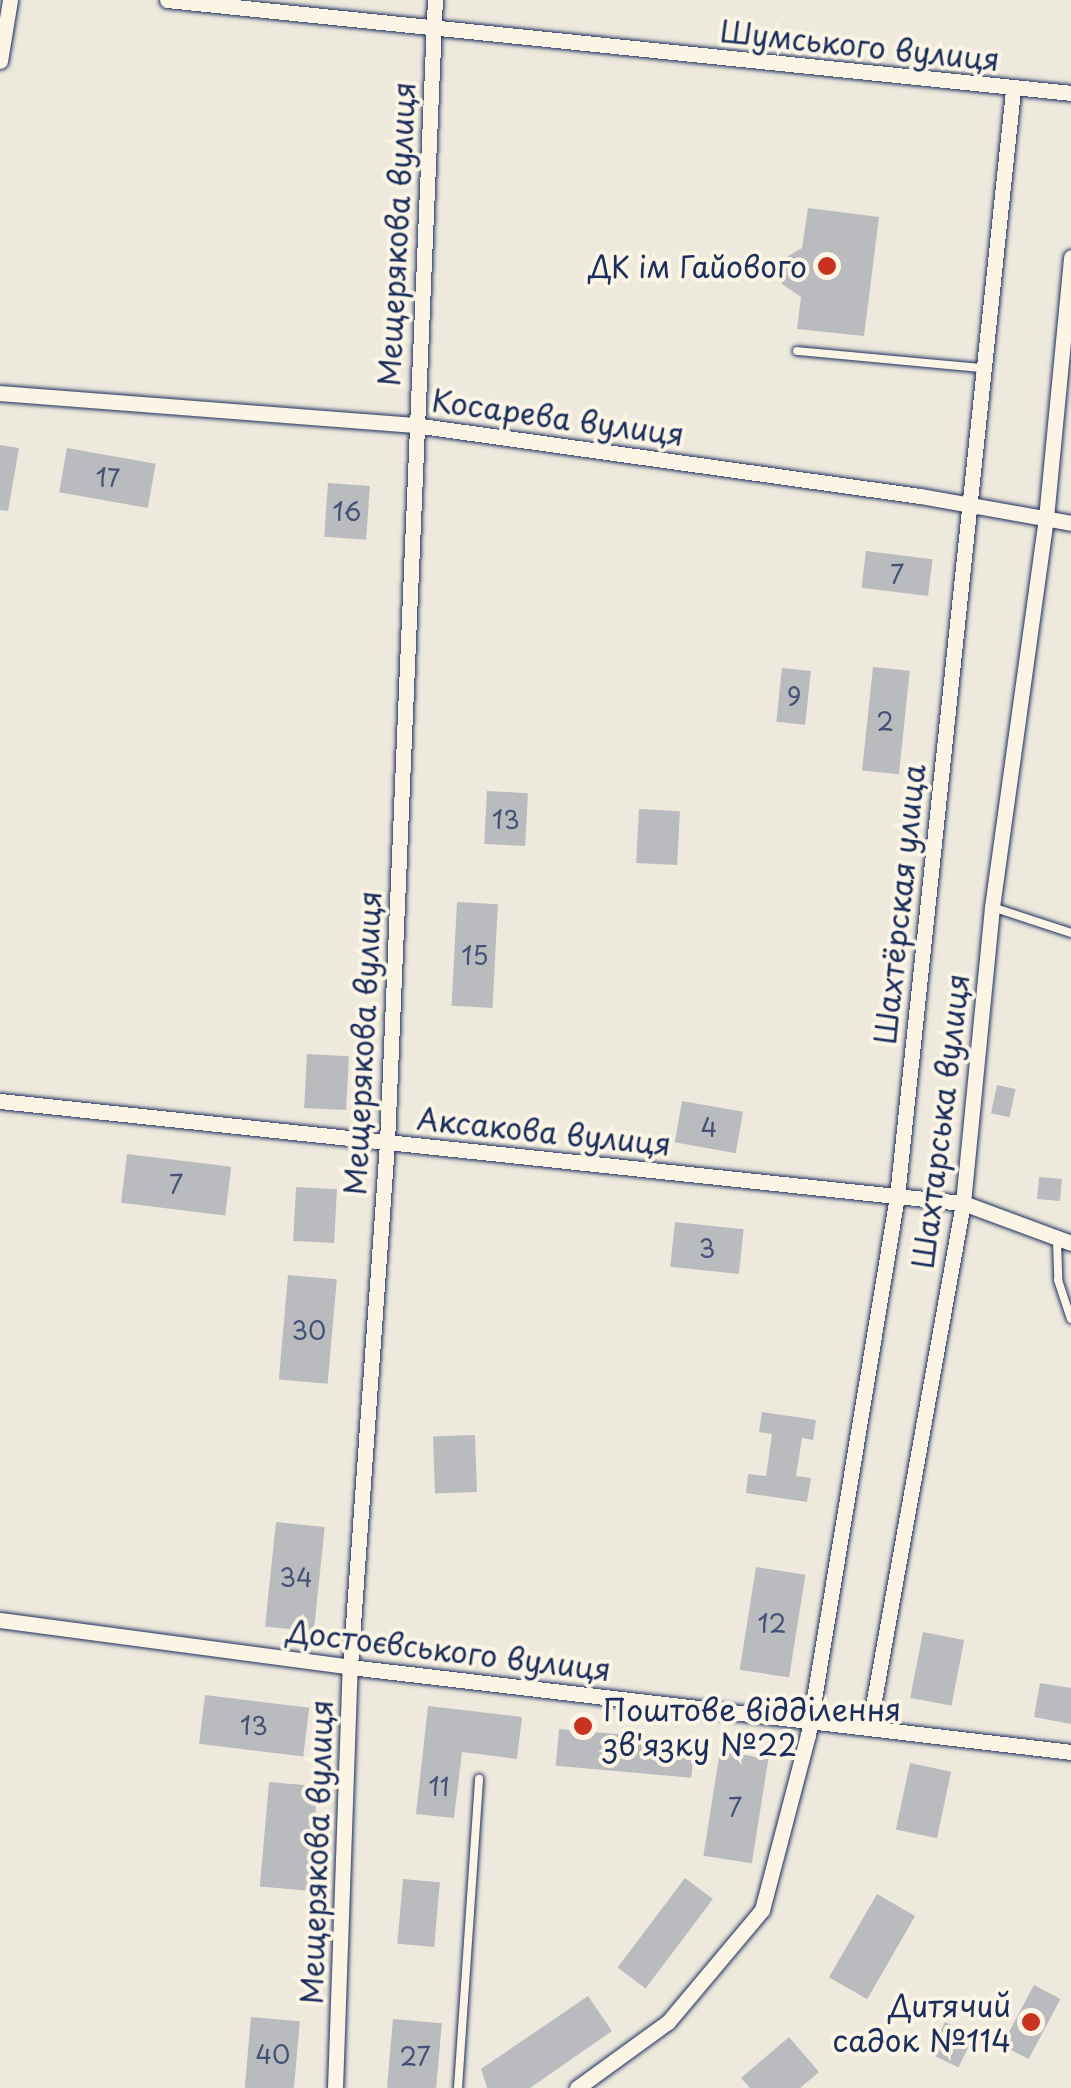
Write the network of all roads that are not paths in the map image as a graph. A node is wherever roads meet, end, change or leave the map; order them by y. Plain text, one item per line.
1 (10, 0) edge
2 (166, 0) edge
3 (435, 0) edge
4 (433, 26) junction
5 (0, 61) edge
6 (1012, 90) junction
7 (1071, 92) edge
8 (1071, 257) edge
9 (797, 351) dead end
10 (982, 368) junction
11 (0, 393) edge
12 (414, 425) junction
13 (967, 504) junction
14 (1046, 518) junction
15 (1071, 522) edge
16 (992, 907) junction
17 (1071, 933) edge
18 (0, 1101) edge
19 (387, 1142) junction
20 (897, 1196) junction
21 (963, 1203) junction
22 (1064, 1242) edge
23 (1071, 1320) edge
24 (0, 1620) edge
25 (350, 1668) junction
26 (809, 1719) junction
27 (869, 1728) junction
28 (1071, 1752) edge
29 (480, 1779) dead end
30 (335, 2088) edge
31 (458, 2088) edge
32 (576, 2088) edge

1 - 5 street
2 - 4 street, Шумського вулиця
3 - 4 street, Мещерякова вулиця
4 - 6 street, Шумського вулиця
4 - 12 street, Мещерякова вулиця
6 - 7 street, Шумського вулиця
6 - 10 street, Шахтёрская улица
8 - 14 street, Шахтарська вулиця
9 - 10 lane
10 - 13 street, Шахтёрская улица
11 - 12 street, Косарева вулиця
12 - 13 street, Косарева вулиця
12 - 19 street, Мещерякова вулиця
13 - 14 street, Косарева вулиця
13 - 20 street, Шахтёрская улица
14 - 15 street, Косарева вулиця
14 - 16 street, Шахтарська вулиця
16 - 17 lane
16 - 21 street, Шахтарська вулиця
18 - 19 street, Аксакова вулиця
19 - 20 street, Аксакова вулиця
19 - 25 street, Мещерякова вулиця
20 - 21 street, Аксакова вулиця
20 - 26 street, Шахтёрская улица
21 - 22 street, Аксакова вулиця
21 - 27 street, Шахтарська вулиця
22 - 23 lane
24 - 25 street, Достоєвського вулиця
25 - 26 street, Достоєвського вулиця
25 - 30 street, Мещерякова вулиця
26 - 27 street, Достоєвського вулиця
26 - 32 street, Шахтёрская улица
27 - 28 street, Достоєвського вулиця
29 - 31 lane

